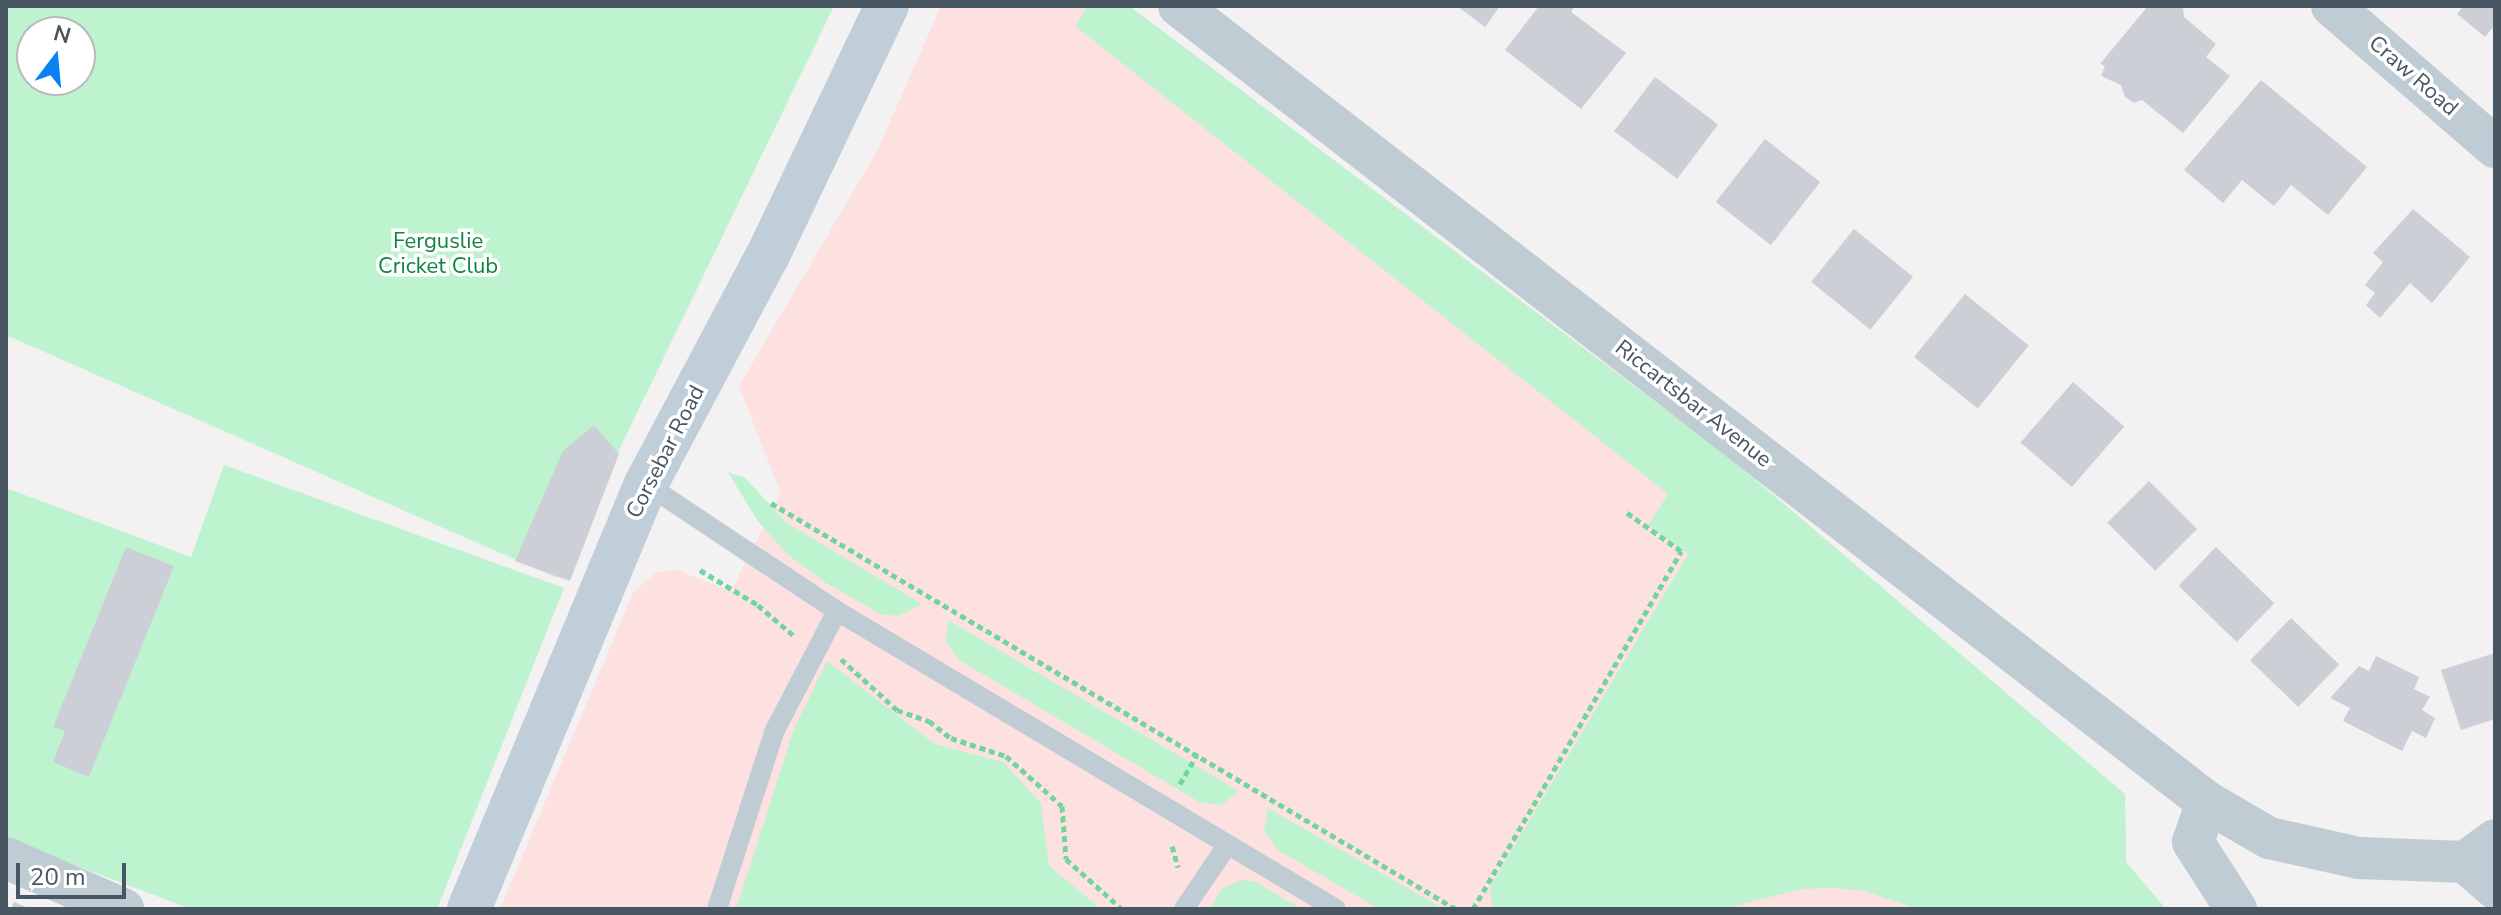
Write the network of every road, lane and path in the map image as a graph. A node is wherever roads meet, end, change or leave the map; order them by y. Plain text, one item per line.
1 (887, 6) edge
2 (1179, 6) edge
3 (2332, 6) edge
4 (2495, 147) edge
5 (646, 484) junction
6 (771, 503) dead end
7 (1626, 512) dead end
8 (700, 570) dead end
9 (837, 611) junction
10 (817, 648) junction
11 (2207, 802) junction
12 (1228, 844) junction
13 (6, 858) edge
14 (2485, 863) edge
15 (102, 905) edge
16 (469, 909) edge
17 (717, 909) edge
18 (1122, 909) edge
19 (1184, 909) edge
20 (1336, 909) edge
21 (1456, 909) edge
22 (1473, 909) edge
23 (2236, 909) edge

1 - 5 main road, Corsebar Road
2 - 11 street, Riccartsbar Avenue
3 - 4 street, Craw Road
5 - 9 lane
5 - 16 main road, Corsebar Road
6 - 21 path
7 - 22 path
8 - 10 path
9 - 10 lane
9 - 12 lane
10 - 17 lane
10 - 18 path
11 - 14 street, Riccartsbar Avenue
11 - 23 street
12 - 19 lane
12 - 20 lane
13 - 15 street

